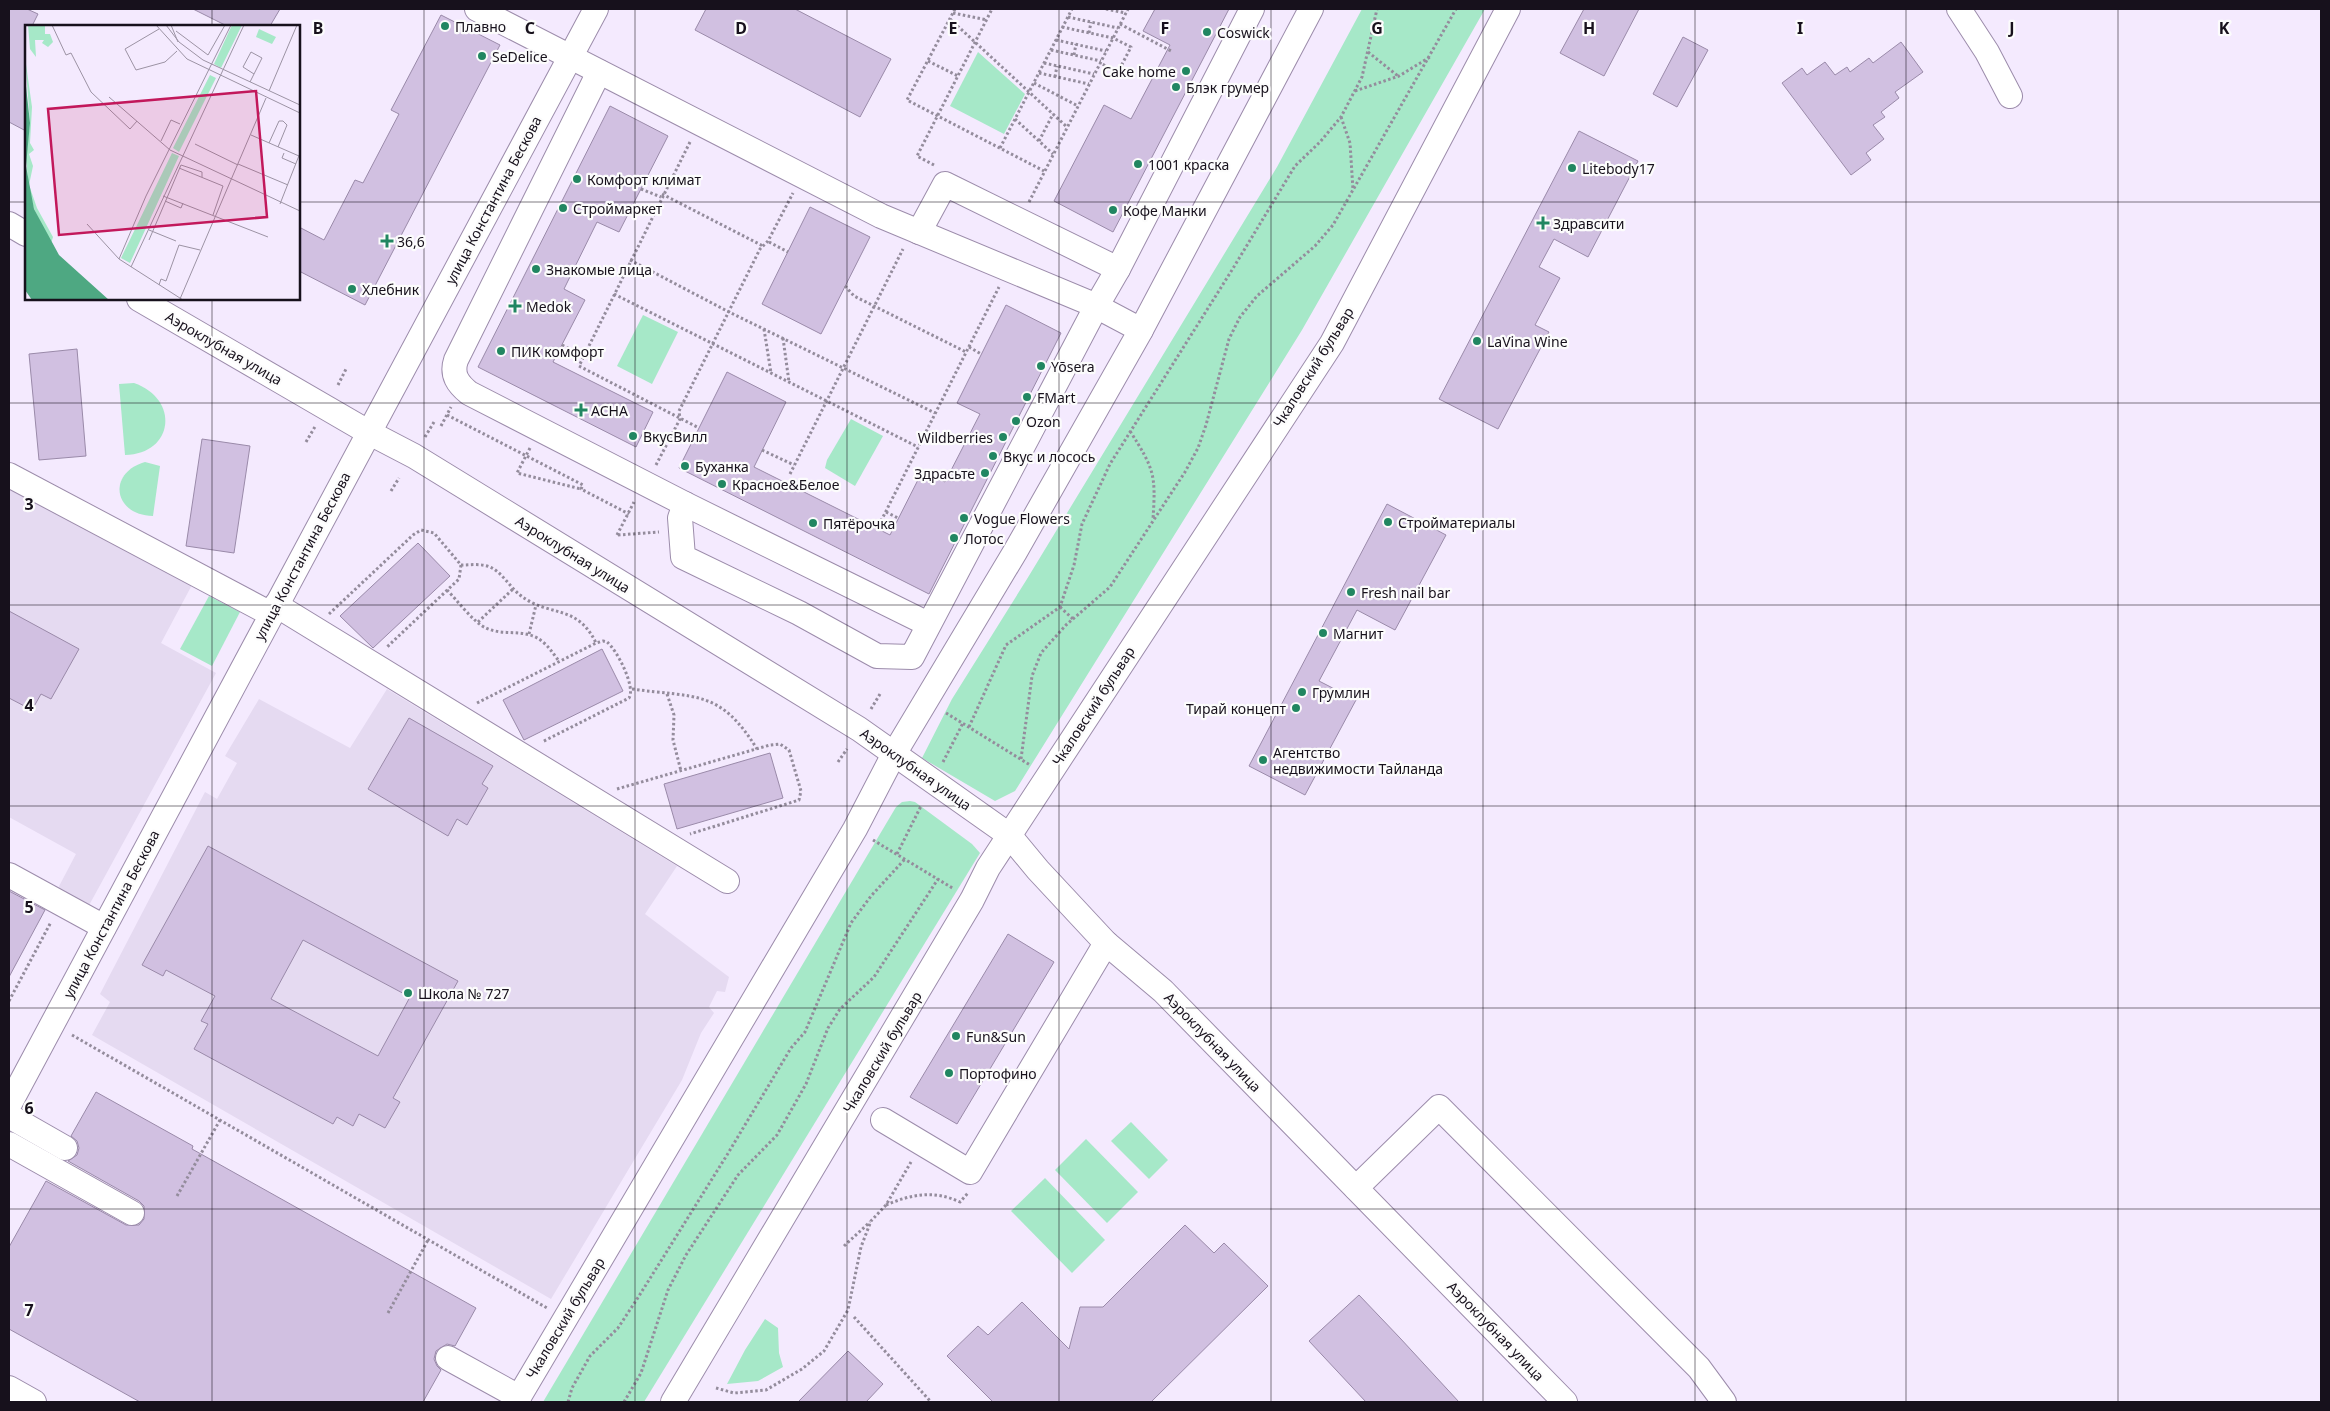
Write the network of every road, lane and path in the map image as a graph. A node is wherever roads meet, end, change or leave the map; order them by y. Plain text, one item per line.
1 (477, 9) edge
2 (596, 9) edge
3 (992, 9) edge
4 (1072, 9) edge
5 (1106, 9) edge
6 (1128, 9) edge
7 (1252, 9) edge
8 (1311, 9) edge
9 (1377, 9) edge
10 (1456, 9) edge
11 (1508, 9) edge
12 (1959, 9) edge
13 (954, 11) edge
14 (1126, 13) junction
15 (1068, 17) junction
16 (949, 19) junction
17 (986, 20) junction
18 (1091, 22) junction
19 (1119, 26) junction
20 (1062, 27) junction
21 (1088, 33) junction
22 (1113, 38) junction
23 (1056, 40) junction
24 (975, 43) junction
25 (1076, 44) junction
26 (1050, 50) junction
27 (1106, 51) junction
28 (1173, 52) dead end
29 (1368, 52) junction
30 (570, 56) junction
31 (1074, 56) junction
32 (1431, 56) junction
33 (928, 61) junction
34 (1101, 62) junction
35 (1044, 63) junction
36 (1057, 66) junction
37 (599, 72) junction
38 (1039, 73) junction
39 (1094, 74) junction
40 (958, 76) junction
41 (1399, 76) junction
42 (1055, 77) junction
43 (1034, 83) junction
44 (1089, 84) junction
45 (1355, 91) junction
46 (1029, 92) junction
47 (2010, 96) dead end
48 (1078, 106) junction
49 (1053, 114) junction
50 (937, 116) junction
51 (1341, 117) junction
52 (1015, 119) junction
53 (1067, 127) junction
54 (1039, 141) junction
55 (688, 146) dead end
56 (1000, 148) junction
57 (1053, 154) junction
58 (933, 164) dead end
59 (1044, 171) junction
60 (641, 189) dead end
61 (1353, 190) junction
62 (793, 192) dead end
63 (661, 196) junction
64 (1027, 204) dead end
65 (9, 224) edge
66 (919, 232) junction
67 (25, 233) edge
68 (768, 242) junction
69 (763, 246) junction
70 (788, 252) dead end
71 (901, 253) dead end
72 (630, 260) junction
73 (1118, 269) junction
74 (845, 286) dead end
75 (614, 294) junction
76 (995, 294) dead end
77 (140, 300) edge
78 (874, 306) junction
79 (1096, 307) junction
80 (729, 312) junction
81 (764, 329) junction
82 (1141, 330) junction
83 (783, 338) junction
84 (712, 344) junction
85 (562, 345) dead end
86 (968, 348) junction
87 (966, 352) junction
88 (981, 354) dead end
89 (584, 356) junction
90 (843, 368) junction
91 (346, 369) dead end
92 (771, 373) junction
93 (789, 382) junction
94 (338, 385) dead end
95 (826, 401) junction
96 (935, 413) junction
97 (447, 415) dead end
98 (680, 419) junction
99 (317, 422) dead end
100 (434, 422) dead end
101 (699, 428) dead end
102 (674, 431) dead end
103 (1130, 431) junction
104 (368, 432) junction
105 (425, 438) dead end
106 (306, 442) dead end
107 (918, 447) junction
108 (762, 450) dead end
109 (525, 458) dead end
110 (794, 465) junction
111 (790, 474) dead end
112 (9, 475) edge
113 (399, 478) dead end
114 (582, 488) junction
115 (391, 491) dead end
116 (635, 500) dead end
117 (685, 504) junction
118 (886, 512) junction
119 (628, 514) junction
120 (898, 518) dead end
121 (1153, 520) junction
122 (881, 521) dead end
123 (680, 530) junction
124 (461, 566) junction
125 (513, 589) junction
126 (447, 590) junction
127 (536, 605) junction
128 (1060, 607) junction
129 (273, 609) junction
130 (1073, 619) junction
131 (478, 622) junction
132 (928, 624) junction
133 (314, 628) junction
134 (529, 634) junction
135 (596, 643) junction
136 (370, 662) junction
137 (559, 662) junction
138 (632, 689) junction
139 (667, 694) junction
140 (880, 694) dead end
141 (871, 709) dead end
142 (946, 713) dead end
143 (455, 714) junction
144 (963, 723) junction
145 (969, 727) junction
146 (757, 749) junction
147 (847, 749) dead end
148 (519, 754) junction
149 (894, 754) junction
150 (1021, 759) junction
151 (838, 762) dead end
152 (1031, 765) dead end
153 (940, 769) dead end
154 (681, 771) junction
155 (590, 797) junction
156 (921, 806) dead end
157 (1009, 835) junction
158 (871, 839) dead end
159 (663, 841) junction
160 (897, 854) junction
161 (905, 859) junction
162 (9, 875) edge
163 (938, 879) junction
164 (727, 881) dead end
165 (958, 892) dead end
166 (61, 904) junction
167 (104, 927) junction
168 (1106, 943) junction
169 (9, 1001) edge
170 (71, 1034) dead end
171 (9, 1105) edge
172 (9, 1116) edge
173 (220, 1120) junction
174 (883, 1120) dead end
175 (923, 1143) junction
176 (9, 1144) edge
177 (64, 1148) dead end
178 (970, 1172) junction
179 (1356, 1188) junction
180 (177, 1196) dead end
181 (886, 1205) junction
182 (132, 1213) dead end
183 (871, 1221) junction
184 (428, 1240) junction
185 (844, 1246) dead end
186 (549, 1309) dead end
187 (388, 1313) dead end
188 (854, 1317) dead end
189 (448, 1358) dead end
190 (9, 1388) edge
191 (716, 1388) dead end
192 (517, 1400) edge
193 (34, 1402) edge
194 (568, 1402) edge
195 (624, 1402) edge
196 (674, 1402) edge
197 (932, 1402) edge
198 (1565, 1402) edge
199 (1724, 1402) edge

1 - 30 street
2 - 30 street, улица Константина Бескова
3 - 17 path
4 - 15 path
5 - 14 path
6 - 14 path
7 - 73 street
8 - 82 street, Чкаловский бульвар
9 - 29 path
10 - 32 path
11 - 157 street, Чкаловский бульвар
12 - 47 street
13 - 16 path
13 - 17 path
14 - 19 path
15 - 18 path
15 - 20 path
16 - 24 path
16 - 33 path
17 - 24 path
18 - 19 path
18 - 21 path
19 - 22 path
19 - 28 path
20 - 21 path
20 - 23 path
21 - 22 path
22 - 27 path
22 - 34 path
23 - 25 path
23 - 26 path
24 - 40 path
24 - 46 path
25 - 27 path
25 - 31 path
26 - 31 path
26 - 35 path
27 - 34 path
29 - 41 path
29 - 45 path
30 - 37 street
30 - 104 street, улица Константина Бескова
31 - 34 path
32 - 41 path
32 - 61 path
33 - 40 path
33 - 50 path
34 - 39 path
35 - 36 path
35 - 38 path
36 - 39 path
36 - 42 path
37 - 66 street
37 - 117 street
38 - 42 path
38 - 43 path
39 - 44 path
40 - 50 path
41 - 45 path
42 - 44 path
43 - 46 path
43 - 48 path
44 - 48 path
45 - 51 path
46 - 49 path
46 - 52 path
48 - 53 path
49 - 53 path
49 - 54 path
50 - 56 path
50 - 58 path
51 - 61 path
51 - 103 path
52 - 54 path
52 - 56 path
53 - 57 path
54 - 57 path
55 - 63 path
56 - 59 path
57 - 59 path
59 - 64 path
60 - 63 path
61 - 121 path
62 - 68 path
63 - 69 path
63 - 72 path
65 - 67 street
66 - 73 street
66 - 79 street
68 - 69 path
68 - 70 path
69 - 80 path
71 - 78 path
72 - 75 path
72 - 80 path
73 - 79 street
74 - 78 path
75 - 84 path
75 - 89 path
76 - 86 path
77 - 104 street, Аэроклубная улица
78 - 87 path
78 - 90 path
79 - 82 street
79 - 132 street
80 - 81 path
80 - 84 path
81 - 83 path
81 - 92 path
82 - 149 street, Чкаловский бульвар
83 - 90 path
83 - 93 path
84 - 92 path
84 - 98 path
85 - 89 path
86 - 87 path
86 - 88 path
87 - 96 path
89 - 98 path
90 - 95 path
90 - 96 path
91 - 94 path
92 - 93 path
93 - 95 path
95 - 107 path
95 - 110 path
96 - 107 path
97 - 114 path
98 - 101 path
98 - 102 path
99 - 106 path
100 - 105 path
103 - 121 path
103 - 128 path
104 - 129 street, улица Константина Бескова
104 - 149 street, Аэроклубная улица
107 - 118 path
108 - 110 path
109 - 114 path
110 - 111 path
112 - 129 street
113 - 115 path
114 - 119 path
116 - 119 path
117 - 123 street
117 - 132 street
118 - 120 path
118 - 122 path
119 - 123 path
121 - 130 path
123 - 132 street
124 - 125 path
124 - 126 path
124 - 133 path
125 - 127 path
125 - 131 path
126 - 131 path
126 - 136 path
127 - 134 path
127 - 135 path
128 - 130 path
128 - 145 path
129 - 133 street
129 - 167 street, улица Константина Бескова
130 - 150 path
131 - 134 path
133 - 136 street
134 - 137 path
135 - 137 path
135 - 138 path
136 - 143 street
137 - 143 path
138 - 139 path
138 - 148 path
139 - 146 path
139 - 154 path
140 - 141 path
142 - 144 path
143 - 148 street
144 - 145 path
144 - 153 path
145 - 150 path
146 - 154 path
146 - 159 path
147 - 151 path
148 - 155 street
149 - 157 street, Аэроклубная улица
149 - 192 street, Чкаловский бульвар
150 - 152 path
154 - 155 path
155 - 159 street
156 - 160 path
157 - 168 street, Аэроклубная улица
157 - 196 street, Чкаловский бульвар
158 - 160 path
159 - 164 street
160 - 161 path
161 - 163 path
161 - 194 path
162 - 166 street
163 - 165 path
163 - 195 path
166 - 167 street
166 - 169 path
167 - 171 street, улица Константина Бескова
168 - 178 street
168 - 179 street, Аэроклубная улица
170 - 173 path
172 - 177 street
173 - 180 path
173 - 184 path
174 - 175 street
175 - 178 street
175 - 181 path
176 - 182 street
178 - 181 path
179 - 198 street, Аэроклубная улица
179 - 199 street
181 - 183 path
183 - 185 path
183 - 191 path
184 - 186 path
184 - 187 path
188 - 197 path
189 - 192 street
190 - 193 street

